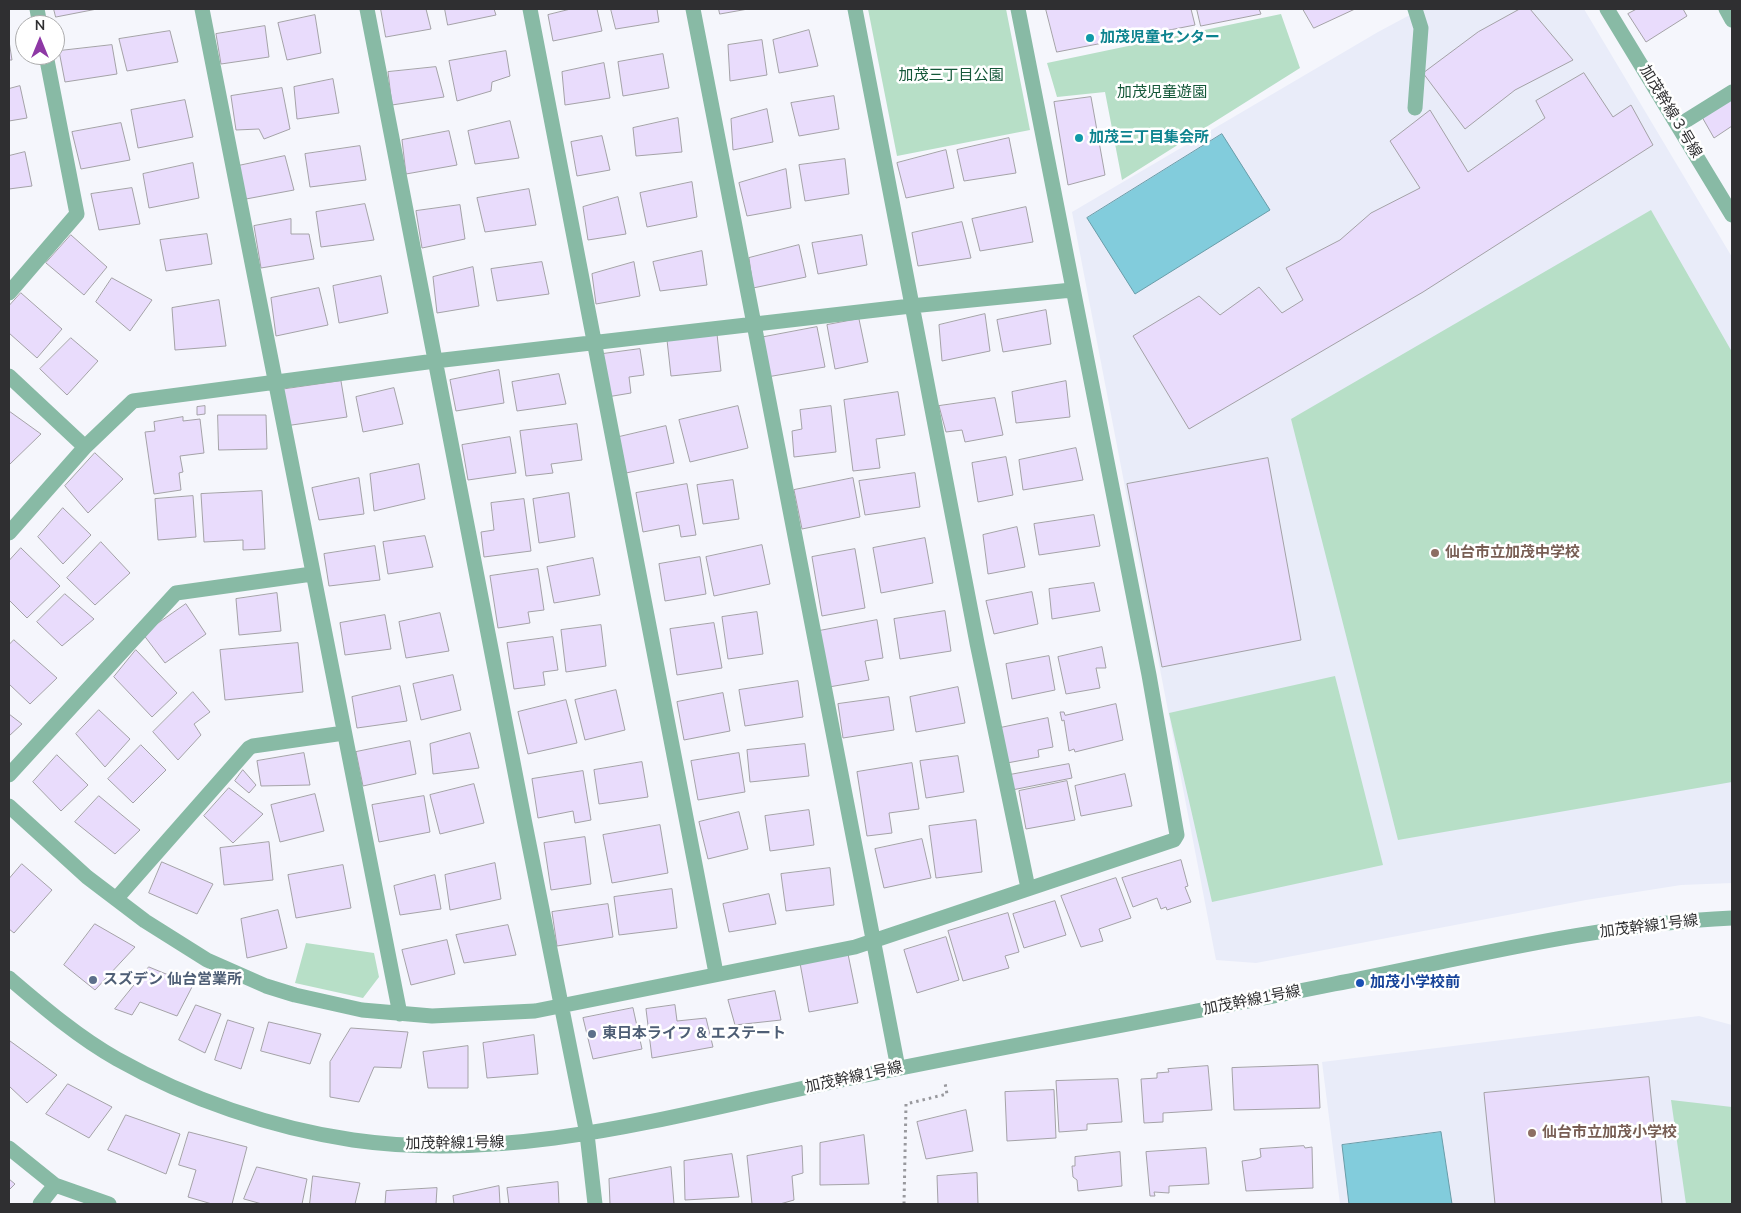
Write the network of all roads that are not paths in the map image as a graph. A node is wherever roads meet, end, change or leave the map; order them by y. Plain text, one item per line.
1 (202, 9) edge
2 (366, 9) edge
3 (530, 9) edge
4 (693, 9) edge
5 (855, 9) edge
6 (1018, 9) edge
7 (1415, 9) edge
8 (1607, 9) edge
9 (1726, 9) edge
10 (1732, 20) edge
11 (48, 65) edge
12 (1732, 92) edge
13 (1415, 108) dead end
14 (1679, 124) junction
15 (1732, 215) edge
16 (1072, 290) junction
17 (9, 293) edge
18 (911, 306) junction
19 (753, 326) junction
20 (594, 344) junction
21 (434, 361) junction
22 (9, 376) edge
23 (275, 381) junction
24 (85, 447) junction
25 (9, 533) edge
26 (312, 574) junction
27 (344, 733) junction
28 (9, 775) edge
29 (9, 806) edge
30 (1028, 888) junction
31 (116, 899) junction
32 (1732, 918) edge
33 (874, 941) junction
34 (716, 974) junction
35 (9, 978) edge
36 (561, 1007) junction
37 (400, 1014) junction
38 (898, 1068) junction
39 (587, 1134) junction
40 (9, 1148) edge
41 (56, 1185) junction
42 (40, 1204) edge
43 (109, 1204) edge
44 (595, 1204) edge

1 - 23 street
2 - 21 street
3 - 20 street
4 - 19 street
5 - 18 street
6 - 16 street
7 - 13 street
8 - 14 street, 加茂幹線３号線
9 - 10 street
11 - 17 street
12 - 14 street
14 - 15 street, 加茂幹線３号線
16 - 18 street
16 - 30 street
18 - 19 street
18 - 30 street
19 - 20 street
19 - 33 street
20 - 21 street
20 - 34 street
21 - 23 street
21 - 36 street
22 - 24 street
23 - 24 street
23 - 26 street
24 - 25 street
26 - 27 street
26 - 28 street
27 - 31 street
27 - 37 street
29 - 31 street
30 - 33 street
31 - 37 street
32 - 38 street, 加茂幹線1号線
33 - 34 street
33 - 38 street
34 - 36 street
35 - 39 street, 加茂幹線1号線
36 - 37 street
36 - 39 street
38 - 39 street, 加茂幹線1号線
39 - 44 street
40 - 41 street
41 - 42 street
41 - 43 street

